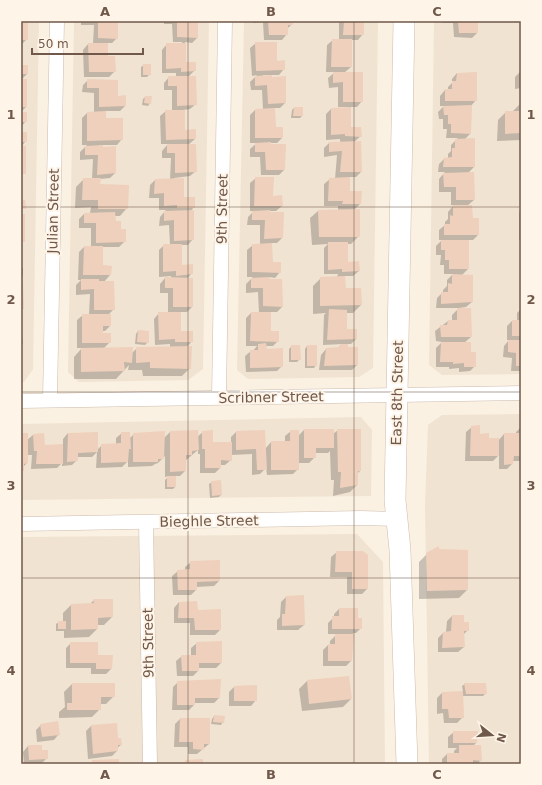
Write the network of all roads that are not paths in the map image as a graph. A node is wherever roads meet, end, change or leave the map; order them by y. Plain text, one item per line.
1 (57, 21) edge
2 (225, 21) edge
3 (404, 21) edge
4 (521, 393) edge
5 (398, 395) junction
6 (219, 397) junction
7 (50, 400) junction
8 (21, 401) edge
9 (397, 519) junction
10 (146, 523) junction
11 (21, 524) edge
12 (150, 764) edge
13 (407, 764) edge

1 - 7 street, Julian Street
2 - 6 street, 9th Street
3 - 5 street, East 8th Street
4 - 5 street, Scribner Street
5 - 6 street, Scribner Street
5 - 9 street, East 8th Street
6 - 7 street, Scribner Street
7 - 8 street, Scribner Street
9 - 10 street, Bieghle Street
9 - 13 street, East 8th Street
10 - 11 street, Bieghle Street
10 - 12 street, 9th Street

